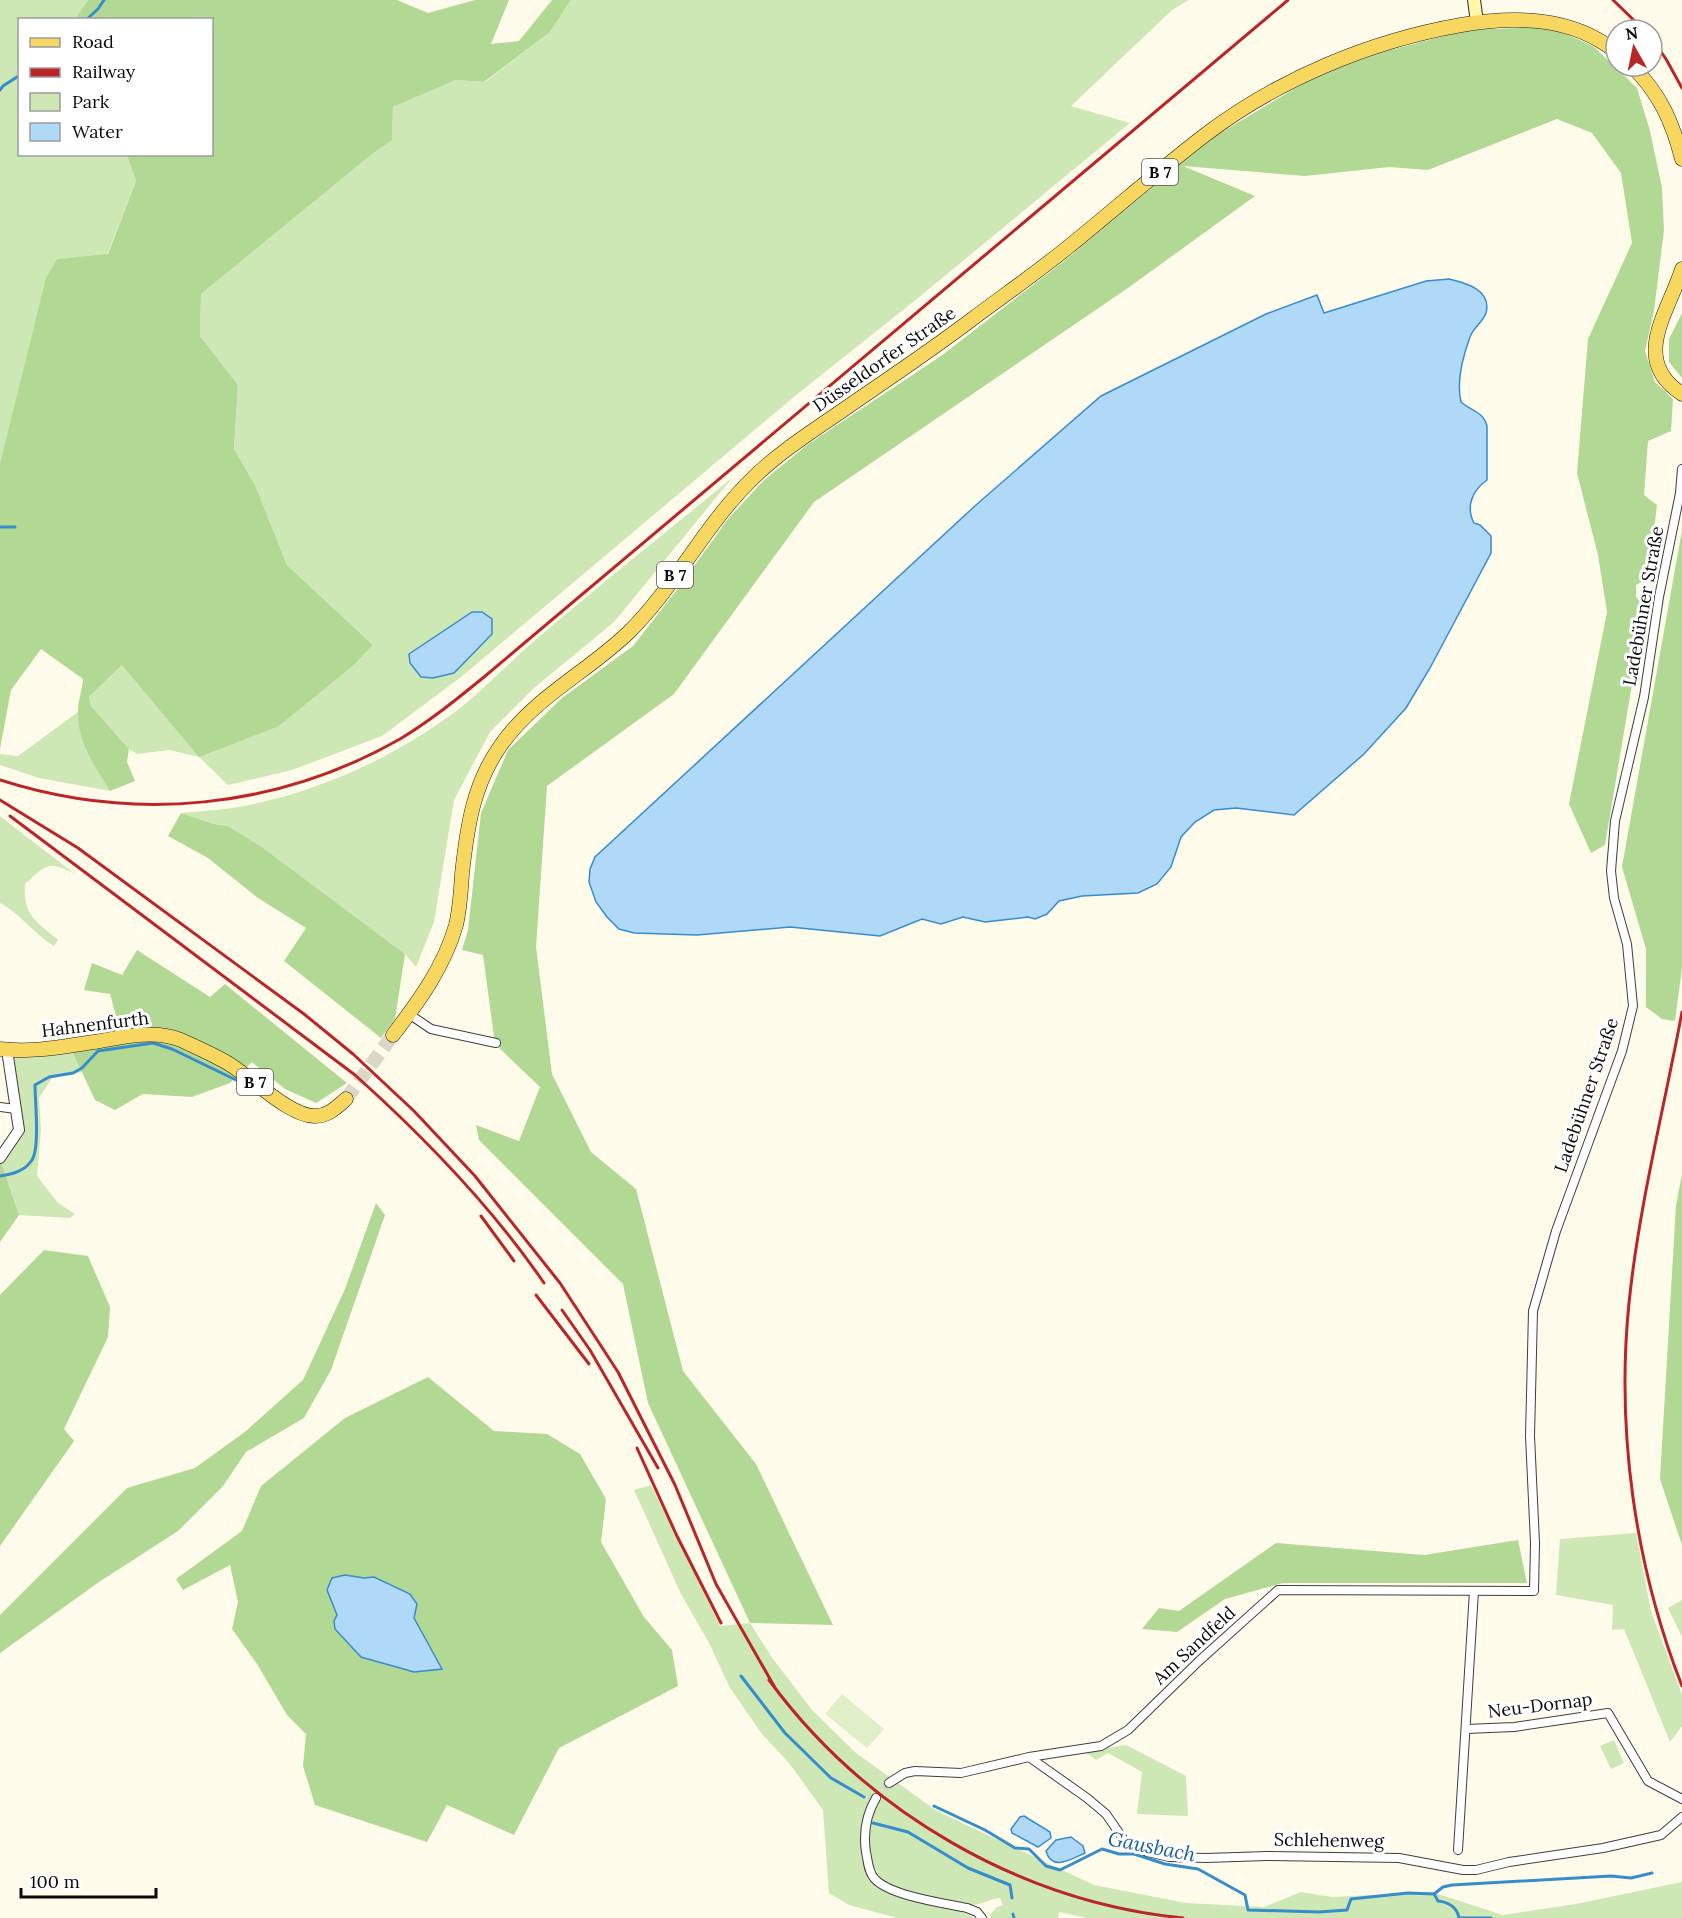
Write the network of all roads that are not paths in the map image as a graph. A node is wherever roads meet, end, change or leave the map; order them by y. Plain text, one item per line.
1 (1474, 0) edge
2 (1477, 22) junction
3 (1604, 42) edge
4 (1642, 78) edge
5 (1682, 159) edge
6 (1682, 269) edge
7 (1682, 394) edge
8 (1682, 469) edge
9 (409, 1014) junction
10 (393, 1035) tunnel mouth
11 (496, 1043) dead end
12 (3, 1049) edge
13 (346, 1099) tunnel mouth
14 (0, 1107) edge
15 (16, 1109) junction
16 (0, 1158) edge
17 (1534, 1591) joint
18 (1474, 1592) junction
19 (1466, 1729) junction
20 (1029, 1757) junction
21 (889, 1783) tunnel mouth
22 (876, 1798) tunnel mouth
23 (1682, 1799) edge
24 (1682, 1816) edge
25 (1458, 1850) dead end
26 (982, 1918) edge

1 - 2 main road
2 - 3 main road, Düsseldorfer Straße / B 7
2 - 9 main road, Düsseldorfer Straße / B 7
4 - 5 main road
6 - 7 main road
8 - 17 street, Ladebühner Straße
9 - 10 main road, Düsseldorfer Straße / B 7
9 - 11 street
12 - 13 main road, Hahnenfurth / B 7
12 - 15 street
14 - 15 street
15 - 16 street
17 - 18 street, Am Sandfeld
18 - 19 street, Neu-Dornap
18 - 20 street, Am Sandfeld
19 - 23 street, Neu-Dornap
19 - 25 street, Neu-Dornap
20 - 21 street, Am Sandfeld
20 - 24 street, Schlehenweg
22 - 26 street

